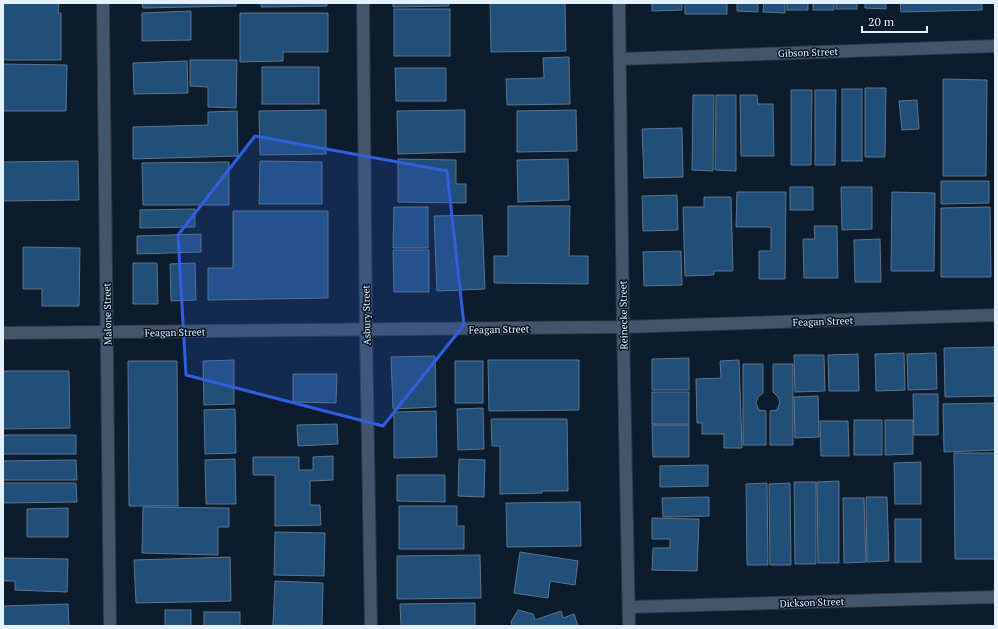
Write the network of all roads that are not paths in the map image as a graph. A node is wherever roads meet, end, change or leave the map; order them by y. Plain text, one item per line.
1 (103, 3) edge
2 (363, 3) edge
3 (619, 3) edge
4 (995, 46) edge
5 (620, 59) junction
6 (995, 315) edge
7 (623, 327) junction
8 (366, 330) junction
9 (3, 333) edge
10 (107, 333) junction
11 (995, 597) edge
12 (629, 607) junction
13 (110, 626) edge
14 (371, 626) edge
15 (629, 626) edge

1 - 10 street, Malone Street
2 - 8 street, Asbury Street
3 - 5 street, Reinecke Street
4 - 5 street, Gibson Street
5 - 7 street, Reinecke Street
6 - 7 street, Feagan Street
7 - 8 street, Feagan Street
7 - 12 street, Reinecke Street
8 - 10 street, Feagan Street
8 - 14 street, Asbury Street
9 - 10 street, Feagan Street
10 - 13 street, Malone Street
11 - 12 street, Dickson Street
12 - 15 street, Reinecke Street

